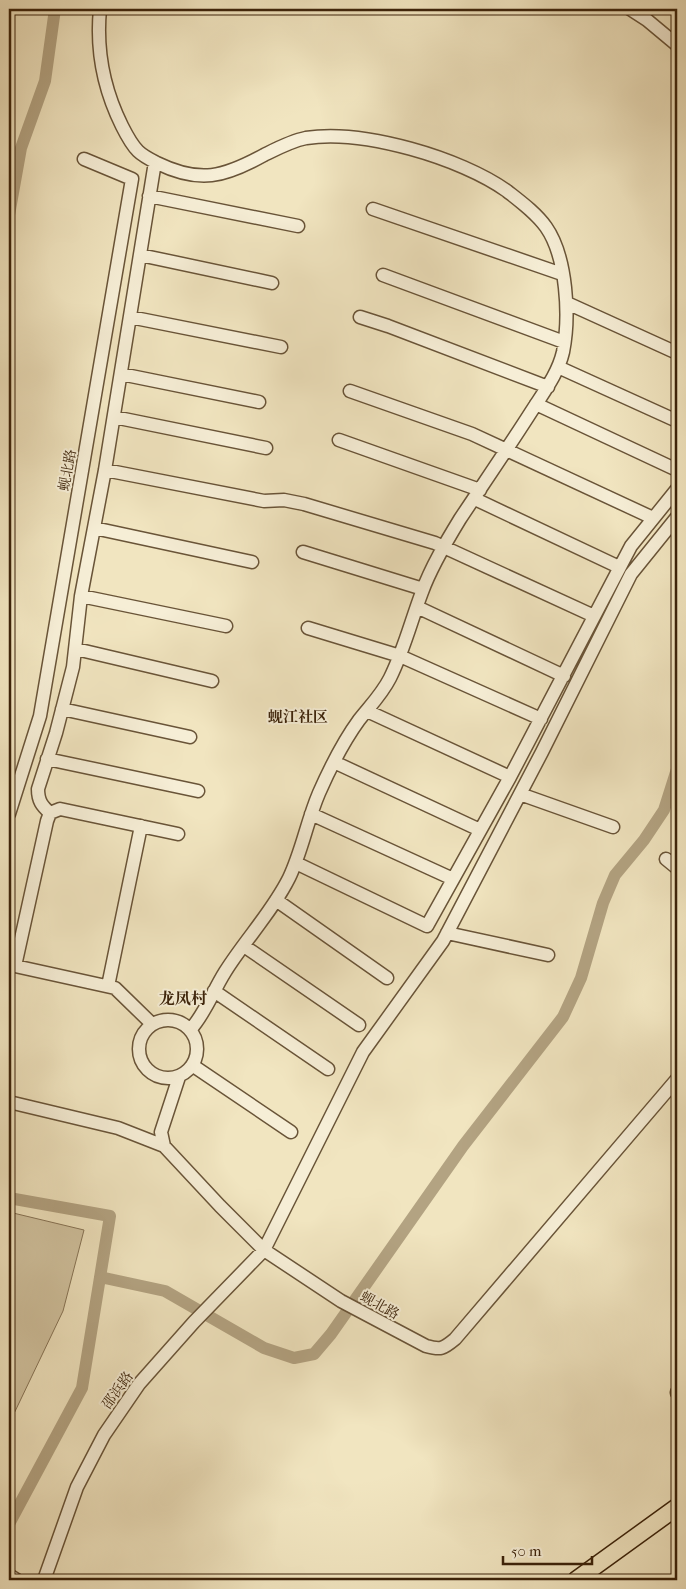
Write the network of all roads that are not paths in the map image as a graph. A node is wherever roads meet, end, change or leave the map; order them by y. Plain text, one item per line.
1 (100, 9) edge
2 (630, 9) edge
3 (677, 45) edge
4 (84, 159) dead end
5 (155, 162) junction
6 (149, 196) junction
7 (373, 209) dead end
8 (298, 226) dead end
9 (140, 256) junction
10 (562, 274) junction
11 (383, 275) dead end
12 (272, 283) dead end
13 (567, 303) junction
14 (130, 317) junction
15 (360, 317) dead end
16 (564, 342) junction
17 (281, 347) dead end
18 (677, 353) edge
19 (558, 367) junction
20 (121, 374) junction
21 (548, 387) junction
22 (350, 391) dead end
23 (259, 402) dead end
24 (536, 404) junction
25 (114, 417) junction
26 (677, 421) edge
27 (340, 440) dead end
28 (266, 448) dead end
29 (507, 450) junction
30 (105, 470) junction
31 (677, 470) edge
32 (677, 489) edge
33 (477, 495) junction
34 (677, 517) edge
35 (653, 518) junction
36 (94, 528) junction
37 (444, 547) junction
38 (303, 552) dead end
39 (252, 562) dead end
40 (619, 567) junction
41 (423, 589) junction
42 (81, 596) junction
43 (417, 607) junction
44 (594, 616) junction
45 (226, 626) dead end
46 (308, 628) dead end
47 (76, 649) junction
48 (400, 656) junction
49 (564, 676) junction
50 (212, 681) dead end
51 (62, 710) junction
52 (367, 711) junction
53 (541, 719) junction
54 (190, 737) dead end
55 (47, 759) junction
56 (334, 762) junction
57 (510, 777) junction
58 (198, 791) dead end
59 (520, 794) junction
60 (50, 813) junction
61 (9, 814) edge
62 (312, 814) junction
63 (141, 826) junction
64 (613, 827) dead end
65 (480, 830) junction
66 (178, 834) dead end
67 (666, 859) dead end
68 (296, 863) junction
69 (677, 868) edge
70 (453, 880) junction
71 (276, 900) junction
72 (447, 933) junction
73 (244, 946) junction
74 (548, 955) dead end
75 (387, 978) dead end
76 (108, 986) junction
77 (214, 991) junction
78 (152, 1024) junction
79 (359, 1025) dead end
80 (190, 1030) junction
81 (192, 1066) junction
82 (328, 1069) dead end
83 (178, 1077) junction
84 (677, 1079) edge
85 (9, 1102) edge
86 (291, 1132) dead end
87 (164, 1146) junction
88 (264, 1250) junction
89 (677, 1507) edge
90 (9, 1575) edge
91 (17, 1580) edge
92 (44, 1580) edge
93 (576, 1580) edge

1 - 5 street
2 - 3 street
4 - 61 street, 蚬北路
5 - 6 street
5 - 10 street
6 - 8 street
6 - 9 street
7 - 10 street
9 - 12 street
9 - 14 street
10 - 13 street
11 - 16 street
13 - 16 street
13 - 18 street
14 - 17 street
14 - 20 street
15 - 21 street
16 - 19 street
19 - 21 street
19 - 26 street
20 - 23 street
20 - 25 street
21 - 24 street
22 - 29 street
24 - 29 street
24 - 31 street
25 - 28 street
25 - 30 street
27 - 33 street
29 - 33 street
29 - 35 street
30 - 36 street
30 - 37 street
32 - 35 street
33 - 37 street
33 - 40 street
34 - 59 street, 邵浜路
35 - 40 street
36 - 39 street
36 - 42 street
37 - 41 street
37 - 44 street
38 - 41 street
40 - 44 street
41 - 43 street
42 - 45 street
42 - 47 street
43 - 48 street
43 - 49 street
44 - 49 street
46 - 48 street
47 - 50 street
47 - 51 street
48 - 52 street
48 - 53 street
49 - 53 street
51 - 54 street
51 - 55 street
52 - 56 street
52 - 57 street
53 - 57 street
55 - 58 street
55 - 60 street
56 - 62 street
56 - 65 street
57 - 65 street
59 - 64 street
59 - 72 street, 邵浜路
60 - 63 street
60 - 76 street
62 - 68 street
62 - 70 street
63 - 66 street
63 - 76 street
65 - 70 street
67 - 69 street
68 - 70 street
68 - 71 street
71 - 73 street
71 - 75 street
72 - 74 street
72 - 88 street, 邵浜路
73 - 77 street
73 - 79 street
76 - 78 street
77 - 80 street
77 - 82 street
78 - 80 street
78 - 83 street
80 - 81 street
81 - 83 street
81 - 86 street
83 - 87 street
84 - 88 street, 蚬北路
85 - 87 street, 蚬北路
87 - 88 street, 蚬北路
88 - 92 street, 邵浜路
89 - 93 main road
90 - 91 street

